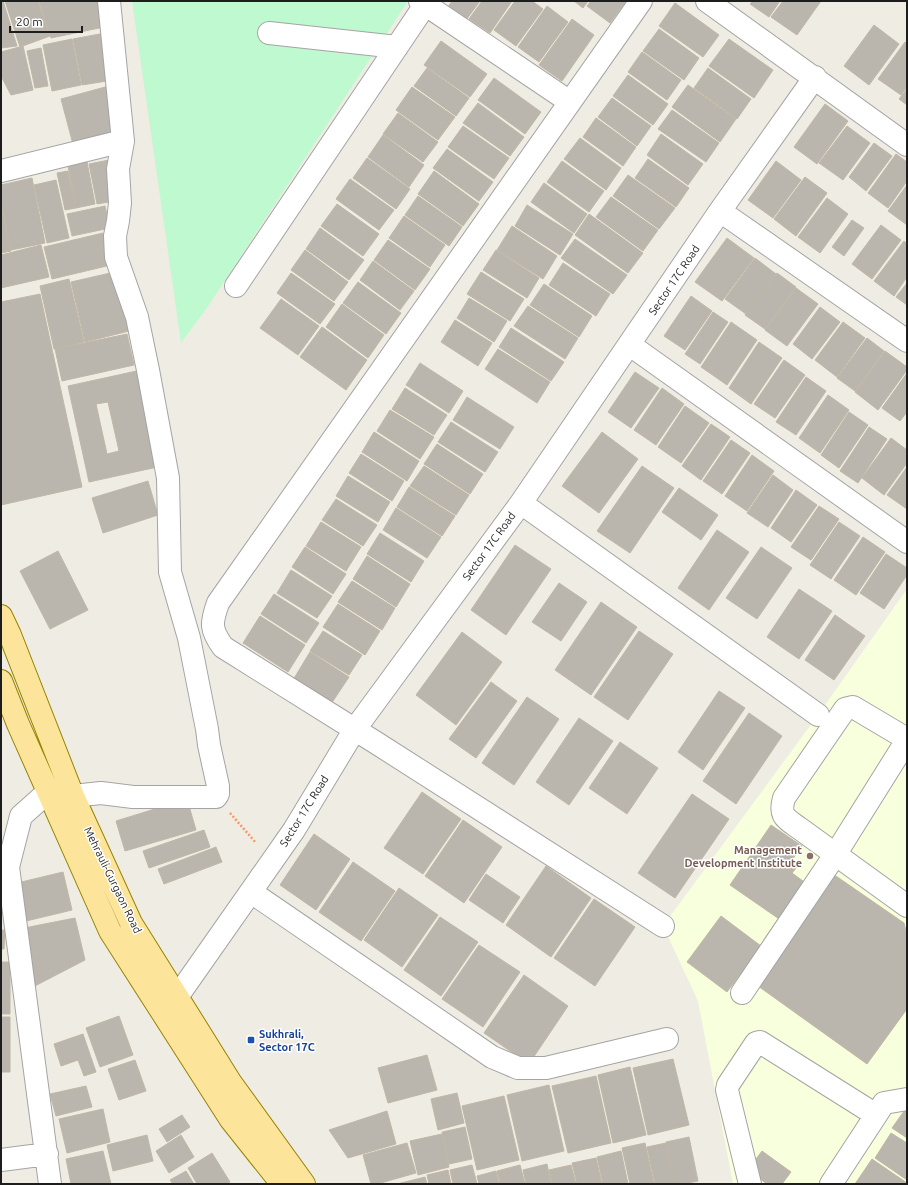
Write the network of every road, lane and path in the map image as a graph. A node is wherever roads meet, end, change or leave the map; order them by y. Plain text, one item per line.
1 (109, 1) edge
2 (641, 1) edge
3 (707, 1) edge
4 (423, 3) edge
5 (269, 33) dead end
6 (397, 47) junction
7 (815, 77) junction
8 (570, 102) junction
9 (123, 141) junction
10 (907, 145) edge
11 (1, 171) edge
12 (720, 211) junction
13 (236, 286) dead end
14 (907, 341) edge
15 (630, 345) junction
16 (521, 503) junction
17 (907, 542) edge
18 (1, 616) edge
19 (1, 681) edge
20 (818, 715) dead end
21 (355, 729) junction
22 (907, 739) edge
23 (48, 792) junction
24 (73, 796) junction
25 (216, 797) junction
26 (835, 854) junction
27 (272, 861) junction
28 (251, 892) junction
29 (907, 906) edge
30 (662, 926) dead end
31 (742, 993) dead end
32 (177, 997) junction
33 (162, 1013) junction
34 (667, 1039) dead end
35 (907, 1099) edge
36 (876, 1115) junction
37 (47, 1154) junction
38 (1, 1160) edge
39 (50, 1184) edge
40 (282, 1184) edge
41 (304, 1184) edge
42 (750, 1184) edge
43 (831, 1184) edge

1 - 9 street
2 - 8 street
3 - 7 street
4 - 6 street
4 - 8 street
5 - 6 street
6 - 13 street
7 - 10 street
7 - 12 street, Sector 17C Road
8 - 21 street
9 - 11 street
9 - 25 street
12 - 14 street
12 - 15 street, Sector 17C Road
15 - 16 street, Sector 17C Road
15 - 17 street
16 - 20 street
16 - 21 street, Sector 17C Road
18 - 24 main road, Mehrauli-Gurgaon Road
19 - 23 main road, Mehrauli-Gurgaon Road
21 - 27 street, Sector 17C Road
21 - 30 street
22 - 26 street
22 - 26 street
23 - 33 main road, Mehrauli-Gurgaon Road
23 - 37 street
24 - 25 street
24 - 32 main road, Mehrauli-Gurgaon Road
25 - 27 path
26 - 29 street
26 - 31 street
27 - 28 street, Sector 17C Road
28 - 32 street, Sector 17C Road
28 - 34 street
32 - 33 street, Sector 17C Road
32 - 41 main road, Mehrauli-Gurgaon Road
33 - 40 main road, Mehrauli-Gurgaon Road
35 - 36 street
36 - 42 street
36 - 43 street
37 - 38 street
37 - 39 street

